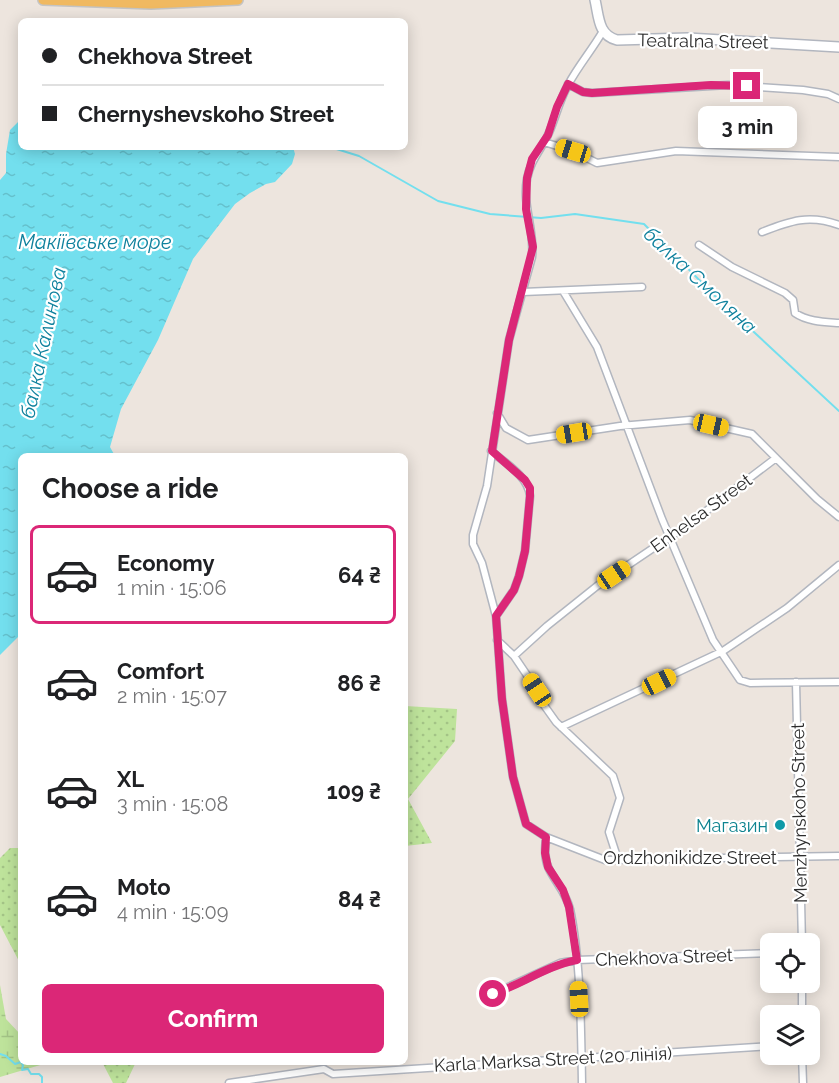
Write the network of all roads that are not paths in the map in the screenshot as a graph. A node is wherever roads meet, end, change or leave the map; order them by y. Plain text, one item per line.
1 (43, 0) edge
2 (238, 0) edge
3 (595, 0) edge
4 (603, 31) junction
5 (839, 46) edge
6 (568, 84) junction
7 (839, 99) edge
8 (544, 142) junction
9 (839, 157) edge
10 (839, 225) edge
11 (762, 232) dead end
12 (699, 245) dead end
13 (642, 287) dead end
14 (563, 291) junction
15 (523, 292) junction
16 (839, 323) edge
17 (497, 412) junction
18 (626, 426) junction
19 (492, 451) junction
20 (776, 458) junction
21 (839, 517) edge
22 (669, 537) junction
23 (839, 565) edge
24 (496, 616) junction
25 (497, 640) junction
26 (722, 652) junction
27 (514, 656) junction
28 (796, 682) junction
29 (839, 682) edge
30 (561, 727) junction
31 (546, 837) junction
32 (839, 856) edge
33 (800, 857) junction
34 (618, 860) junction
35 (802, 933) edge
36 (760, 953) edge
37 (577, 960) junction
38 (493, 994) dead end
39 (760, 1047) edge
40 (582, 1057) junction
41 (802, 1065) edge
42 (229, 1083) edge
43 (582, 1083) edge
44 (803, 1083) edge

1 - 2 main road
3 - 4 street
4 - 5 street, Teatralna Street
4 - 6 street, Ordzhonikidze Street
6 - 7 street
6 - 8 street, Ordzhonikidze Street
8 - 9 street
8 - 15 street, Ordzhonikidze Street
10 - 11 street
12 - 16 street
13 - 14 street
14 - 15 street
14 - 18 street
15 - 17 street, Ordzhonikidze Street
17 - 18 street
17 - 19 street, Ordzhonikidze Street
18 - 20 street
18 - 22 street
19 - 24 street, Ordzhonikidze Street
19 - 24 street
20 - 21 street
20 - 22 street, Enhelsa Street
22 - 26 street
22 - 27 street, Enhelsa Street
23 - 26 street
24 - 25 street, Ordzhonikidze Street
25 - 27 street
25 - 31 street, Ordzhonikidze Street
26 - 28 street
26 - 30 street
27 - 30 street
28 - 29 street
28 - 33 street, Menzhynskoho Street
30 - 34 street
31 - 34 street, Ordzhonikidze Street
31 - 37 street
32 - 33 street, Ordzhonikidze Street
33 - 34 street, Ordzhonikidze Street
33 - 35 street, Menzhynskoho Street
36 - 37 street, Chekhova Street
37 - 38 street, Chekhova Street
37 - 40 street
39 - 40 street, Karla Marksa Street (20 лiнiя)
40 - 42 street, Karla Marksa Street (20 лiнiя)
40 - 43 street
41 - 44 street

